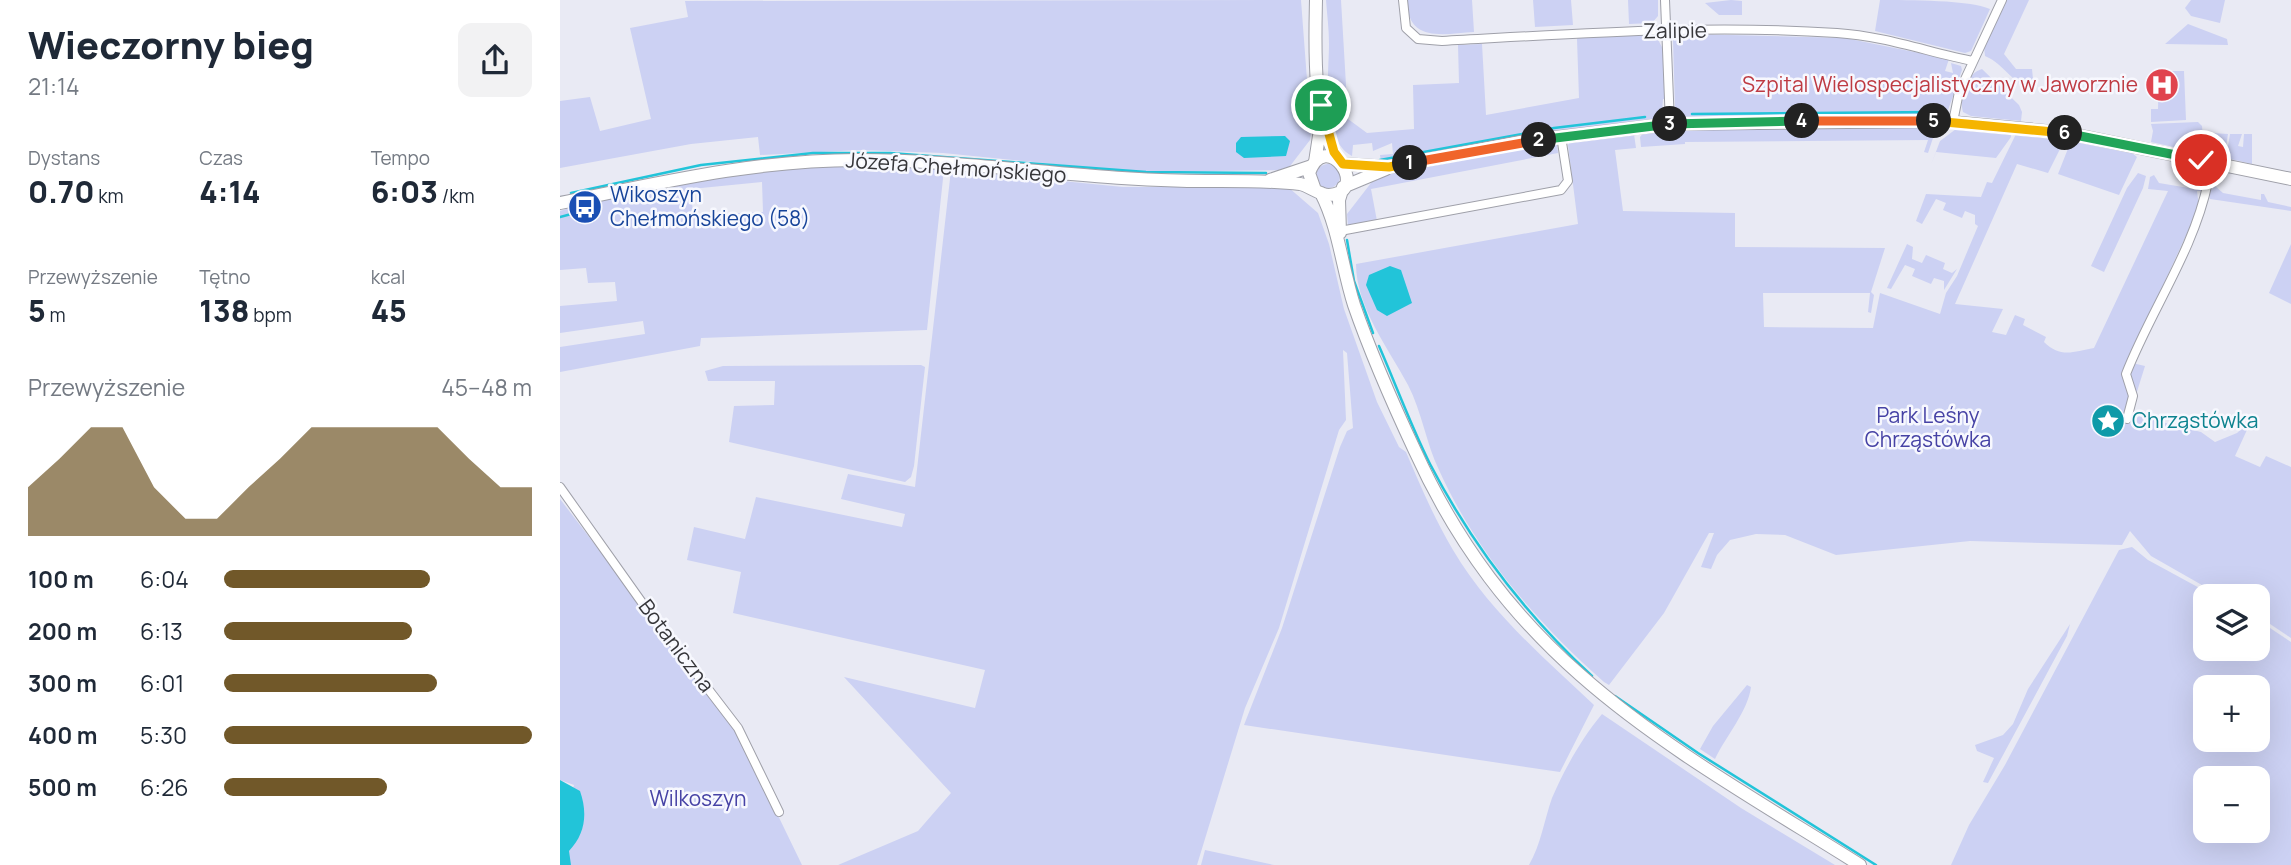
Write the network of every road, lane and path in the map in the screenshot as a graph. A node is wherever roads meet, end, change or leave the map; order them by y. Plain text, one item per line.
1 (1317, 0) edge
2 (1403, 0) edge
3 (1665, 0) edge
4 (2002, 0) edge
5 (1665, 30) junction
6 (1973, 61) junction
7 (1321, 108) junction
8 (1952, 122) junction
9 (1670, 124) junction
10 (1561, 136) junction
11 (1341, 162) junction
12 (1314, 164) junction
13 (1389, 167) junction
14 (2291, 178) edge
15 (1267, 181) junction
16 (2208, 182) dead end
17 (1343, 187) junction
18 (1318, 192) junction
19 (562, 203) edge
20 (1339, 237) junction
21 (2127, 419) dead end
22 (560, 487) edge
23 (779, 812) dead end
24 (1860, 865) edge

1 - 7 street
2 - 5 street, Zalipie
3 - 5 street
4 - 6 street
5 - 6 street, Zalipie
5 - 9 street
6 - 8 street
7 - 11 street
7 - 12 street
8 - 9 street
8 - 14 street
9 - 10 street
10 - 13 street
10 - 20 street
11 - 12 street
11 - 13 street
11 - 17 street
12 - 15 street, Józefa Chełmońskiego
12 - 18 street
13 - 17 street
15 - 18 street, Józefa Chełmońskiego
15 - 19 street, Józefa Chełmońskiego
16 - 21 street
17 - 18 street
17 - 20 street
18 - 20 street
20 - 24 street
22 - 23 street, Botaniczna

